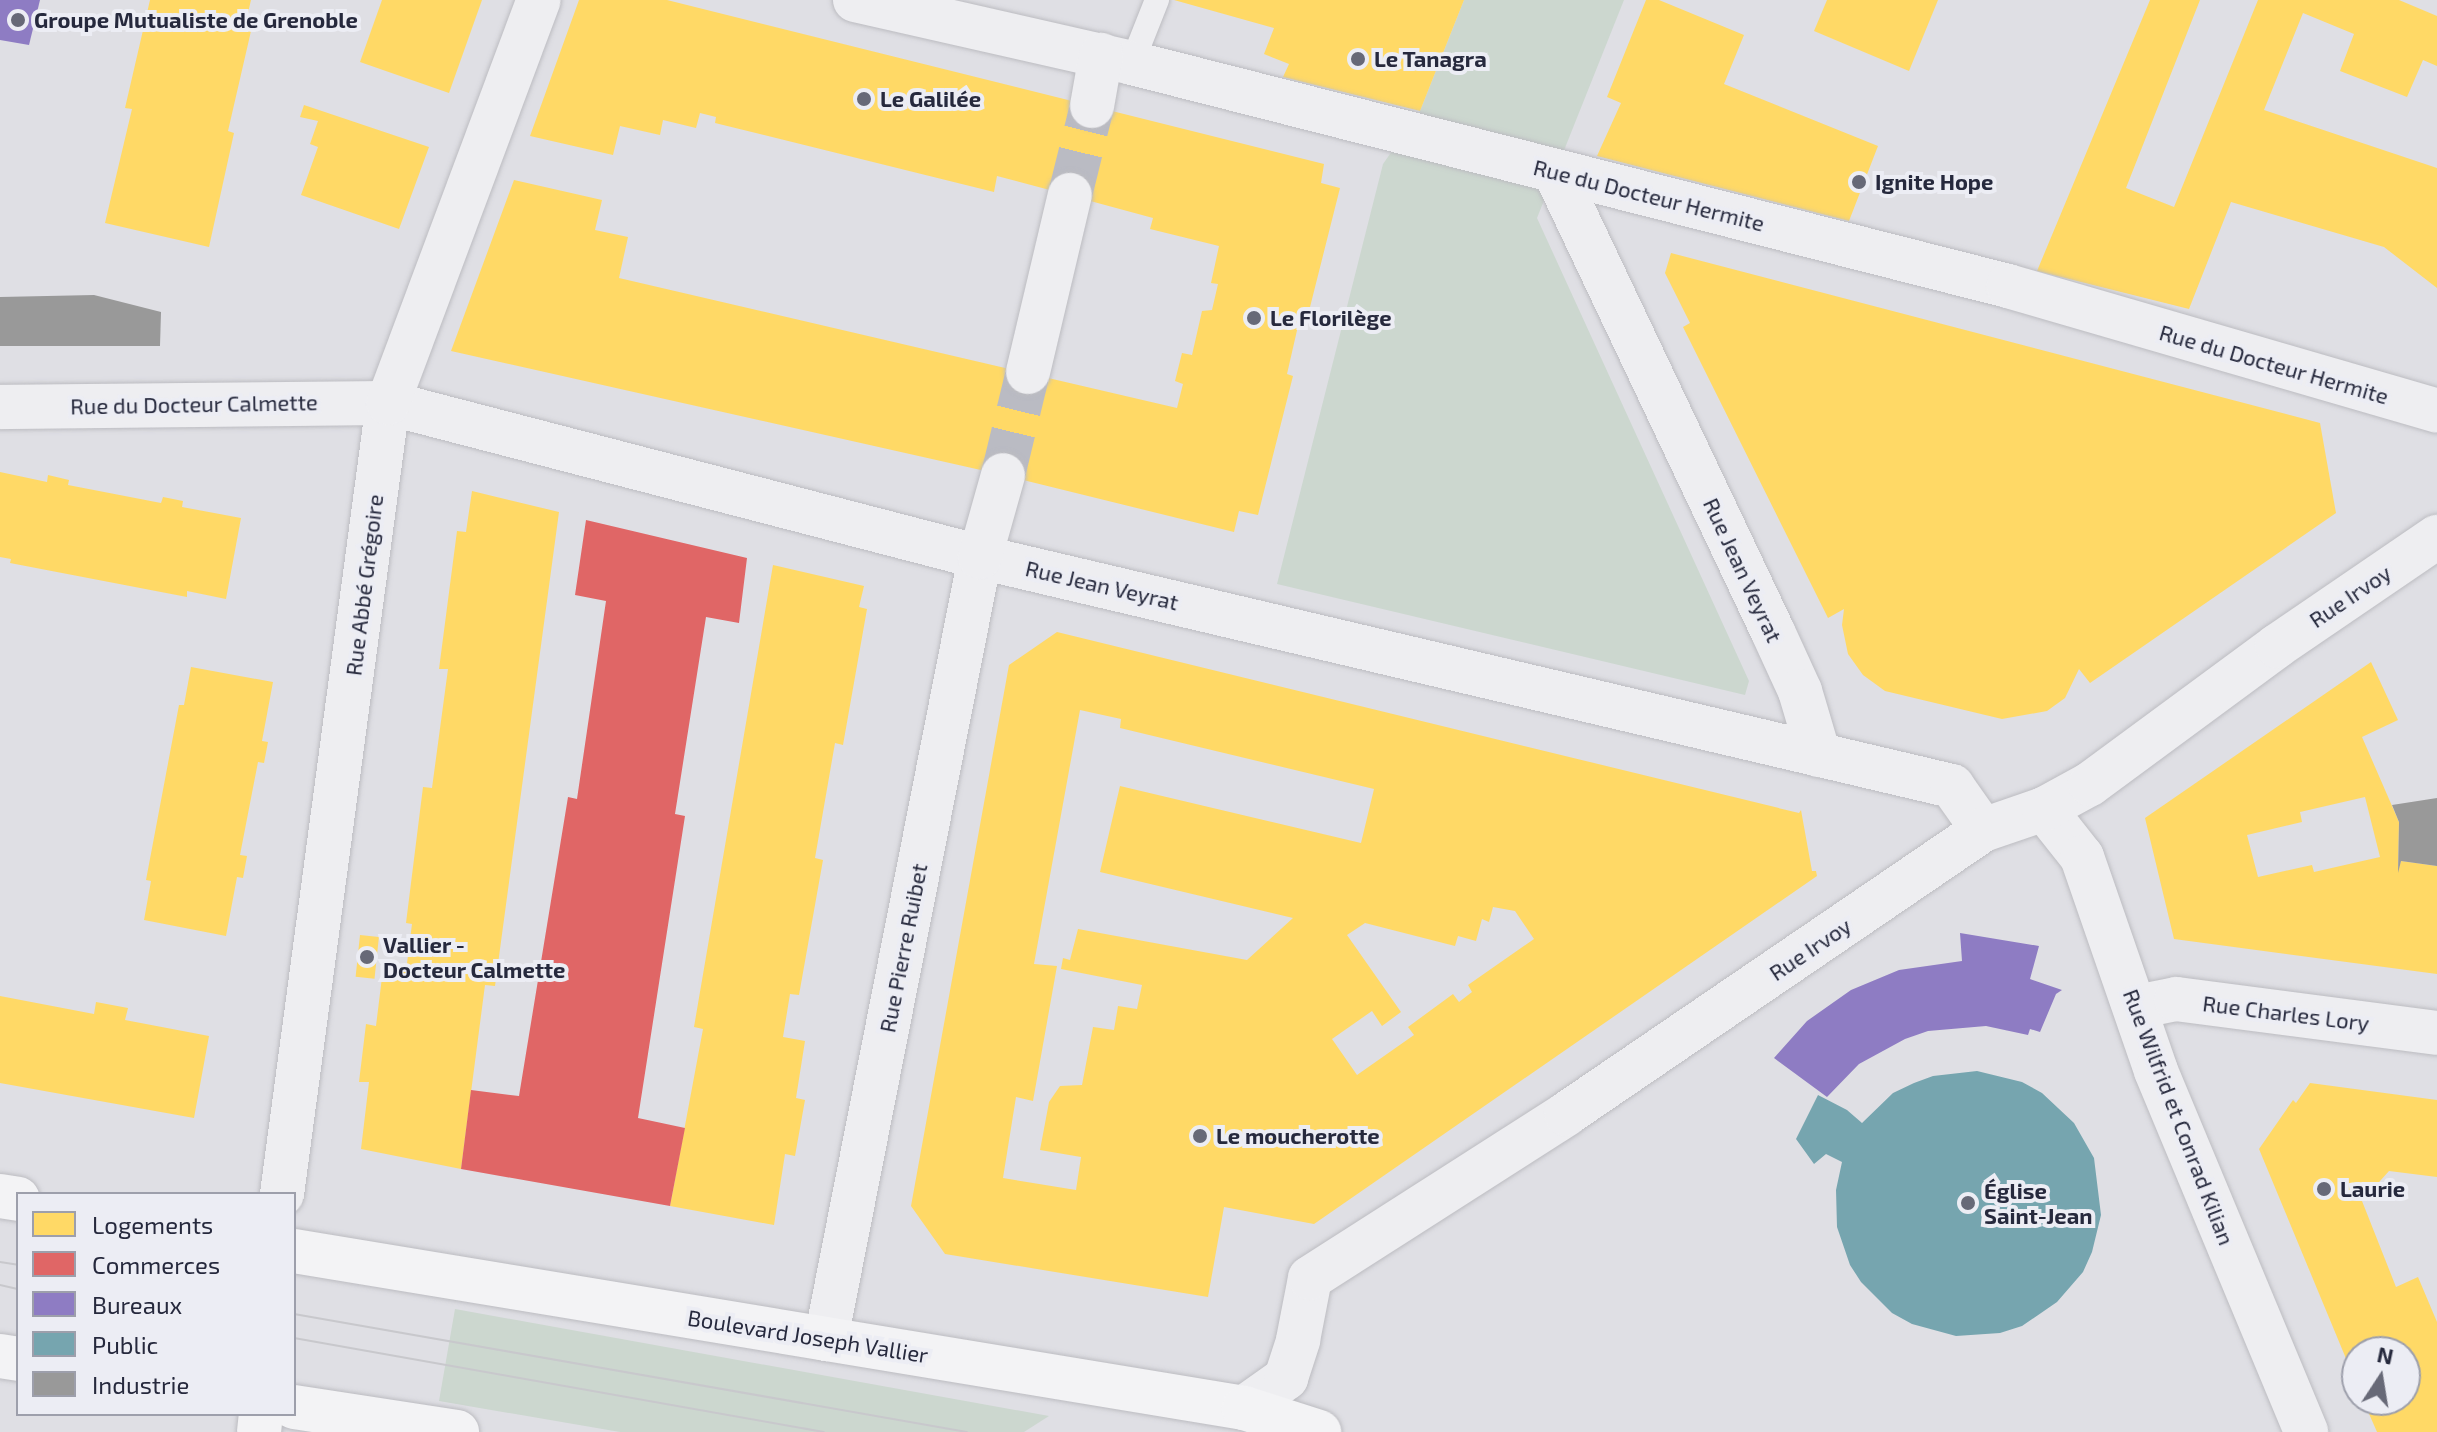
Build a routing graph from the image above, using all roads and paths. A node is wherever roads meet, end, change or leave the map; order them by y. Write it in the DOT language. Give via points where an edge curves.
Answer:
graph roads {
  1 [pos="539,0"];
  2 [pos="855,0"];
  3 [pos="1157,0"];
  4 [pos="1117,59"];
  5 [pos="1092,106"];
  6 [pos="1555,172"];
  7 [pos="1070,195"];
  8 [pos="1028,372"];
  9 [pos="388,403"];
  10 [pos="0,407"];
  11 [pos="2437,411"];
  12 [pos="1003,475"];
  13 [pos="2437,537"];
  14 [pos="980,557"];
  15 [pos="1819,755"];
  16 [pos="2044,809"];
  17 [pos="1983,830"];
  18 [pos="2136,1007"];
  19 [pos="2437,1033"];
  20 [pos="282,1192"];
  21 [pos="296,1251"];
  22 [pos="826,1339"];
  23 [pos="296,1407"];
  24 [pos="1244,1408"];
  25 [pos="457,1432"];
  26 [pos="1319,1432"];
  27 [pos="2306,1432"];
  1 -- 9 [label="street, Rue Abbé Grégoire"];
  2 -- 4 [label="street, Rue du Docteur Hermite"];
  3 -- 4 [label="lane"];
  4 -- 5 [label="street"];
  4 -- 6 [label="street, Rue du Docteur Hermite"];
  6 -- 11 [label="street, Rue du Docteur Hermite" via="2008,286"];
  6 -- 15 [label="street, Rue Jean Veyrat" via="1800,691"];
  7 -- 8 [label="street"];
  9 -- 10 [label="street, Rue du Docteur Calmette"];
  9 -- 14 [label="street, Rue Jean Veyrat"];
  9 -- 20 [label="street, Rue Abbé Grégoire"];
  12 -- 14 [label="street, Rue Pierre Ruibet"];
  13 -- 16 [label="street, Rue Irvoy" via="2090,784"];
  14 -- 15 [label="street, Rue Jean Veyrat"];
  14 -- 22 [label="street, Rue Pierre Ruibet"];
  15 -- 17 [label="street, Rue Jean Veyrat" via="1952,786"];
  16 -- 17 [label="street, Rue Irvoy"];
  16 -- 18 [label="street, Rue Wilfrid et Conrad Kilian" via="2082,857"];
  17 -- 24 [label="street, Rue Irvoy" via="1579,1105 1310,1278 1286,1378"];
  18 -- 19 [label="street, Rue Charles Lory" via="2176,999"];
  18 -- 27 [label="street, Rue Wilfrid et Conrad Kilian" via="2156,1071"];
  21 -- 22 [label="main road, Boulevard Joseph Vallier"];
  22 -- 24 [label="main road, Boulevard Joseph Vallier"];
  23 -- 25 [label="main road"];
  24 -- 26 [label="main road, Boulevard Joseph Vallier"];
}
